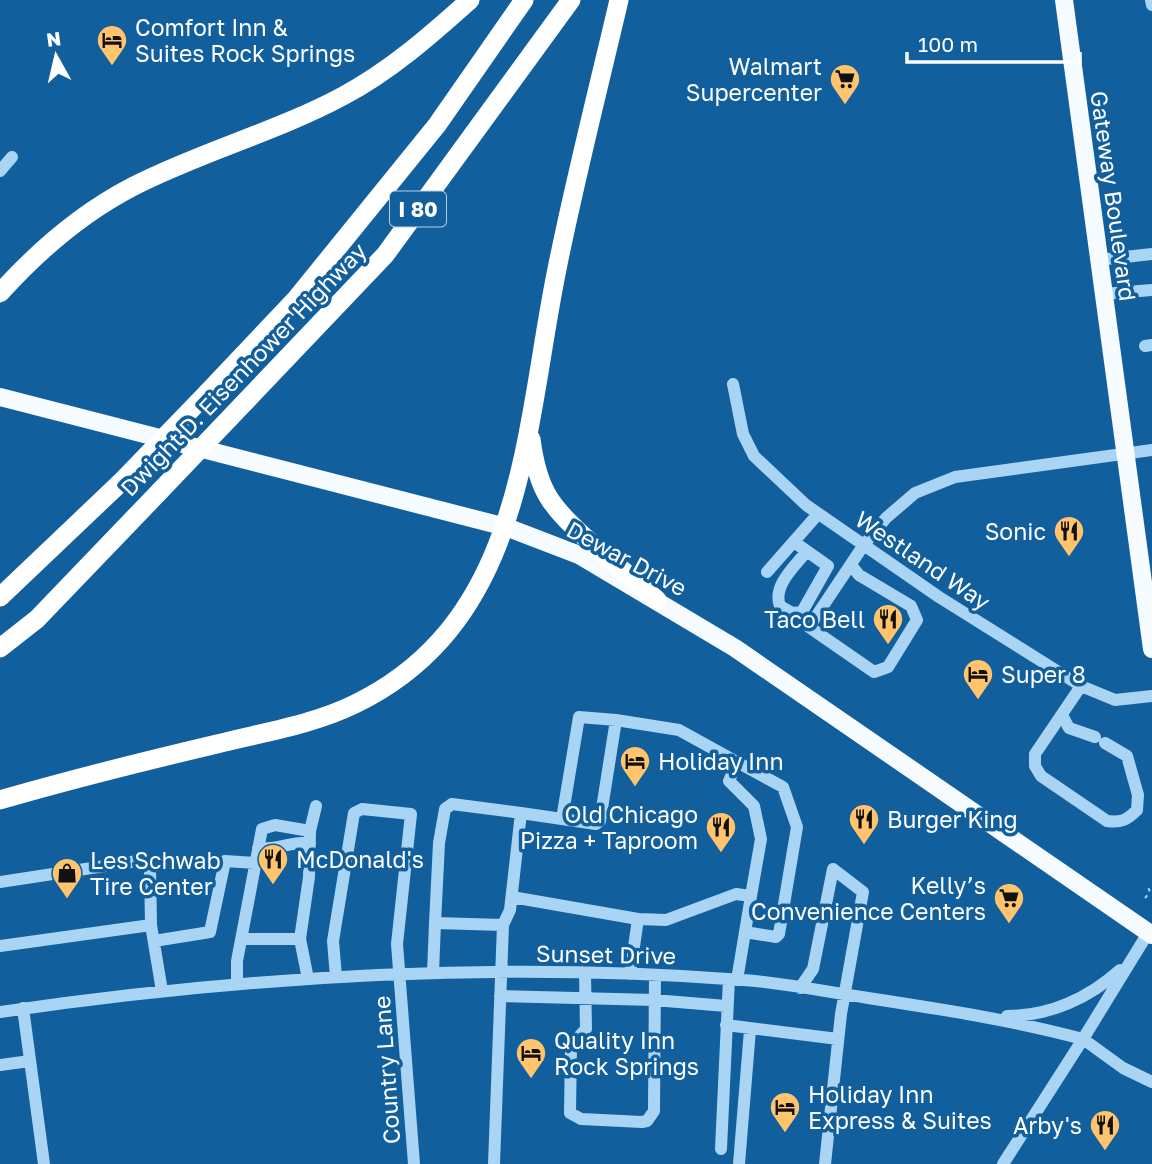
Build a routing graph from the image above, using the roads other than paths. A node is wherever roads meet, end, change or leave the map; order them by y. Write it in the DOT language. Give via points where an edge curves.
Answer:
graph roads {
  1 [pos="470,0"];
  2 [pos="524,0"];
  3 [pos="571,0"];
  4 [pos="619,0"];
  5 [pos="1063,0"];
  6 [pos="7,157"];
  7 [pos="0,171"];
  8 [pos="1152,254"];
  9 [pos="1098,260"];
  10 [pos="1152,290"];
  11 [pos="0,293"];
  12 [pos="1103,294"];
  13 [pos="733,384"];
  14 [pos="0,397"];
  15 [pos="529,423"];
  16 [pos="1152,450"];
  17 [pos="1125,453"];
  18 [pos="818,514"];
  19 [pos="506,527"];
  20 [pos="794,542"];
  21 [pos="863,546"];
  22 [pos="807,551"];
  23 [pos="851,565"];
  24 [pos="767,572"];
  25 [pos="0,597"];
  26 [pos="657,600"];
  27 [pos="0,648"];
  28 [pos="1152,649"];
  29 [pos="1081,686"];
  30 [pos="1152,696"];
  31 [pos="1062,715"];
  32 [pos="616,720"];
  33 [pos="737,762"];
  34 [pos="0,800"];
  35 [pos="316,806"];
  36 [pos="521,813"];
  37 [pos="562,819"];
  38 [pos="310,837"];
  39 [pos="258,848"];
  40 [pos="255,863"];
  41 [pos="0,882"];
  42 [pos="751,895"];
  43 [pos="512,897"];
  44 [pos="638,919"];
  45 [pos="435,923"];
  46 [pos="151,925"];
  47 [pos="503,925"];
  48 [pos="1151,931"];
  49 [pos="745,932"];
  50 [pos="241,939"];
  51 [pos="300,939"];
  52 [pos="154,941"];
  53 [pos="0,946"];
  54 [pos="1131,960"];
  55 [pos="399,973"];
  56 [pos="433,973"];
  57 [pos="501,973"];
  58 [pos="585,973"];
  59 [pos="630,974"];
  60 [pos="655,975"];
  61 [pos="336,977"];
  62 [pos="308,979"];
  63 [pos="733,979"];
  64 [pos="237,984"];
  65 [pos="800,988"];
  66 [pos="162,991"];
  67 [pos="845,995"];
  68 [pos="500,996"];
  69 [pos="587,998"];
  70 [pos="654,1000"];
  71 [pos="726,1006"];
  72 [pos="23,1008"];
  73 [pos="0,1012"];
  74 [pos="987,1016"];
  75 [pos="726,1026"];
  76 [pos="750,1030"];
  77 [pos="838,1039"];
  78 [pos="1083,1039"];
  79 [pos="30,1061"];
  80 [pos="0,1065"];
  81 [pos="1152,1082"];
  82 [pos="721,1149"];
  83 [pos="44,1164"];
  84 [pos="414,1164"];
  85 [pos="494,1164"];
  86 [pos="739,1164"];
  87 [pos="825,1164"];
  88 [pos="1003,1164"];
  1 -- 11 [label="highway" via="419,46 343,96 131,187 31,259"];
  2 -- 25 [label="highway, Dwight D. Eisenhower Highway / I 80, bridge" via="437,125 296,299 120,482"];
  3 -- 27 [label="highway, Dwight D. Eisenhower Highway / I 80, bridge" via="385,255 37,620"];
  4 -- 15 [label="highway" via="557,269"];
  5 -- 9 [label="main road, Gateway Boulevard"];
  6 -- 7 [label="street"];
  8 -- 9 [label="street"];
  9 -- 12 [label="main road, Gateway Boulevard"];
  10 -- 12 [label="street"];
  12 -- 17 [label="main road, Gateway Boulevard"];
  13 -- 18 [label="street, Westland Way" via="743,433 754,456"];
  14 -- 19 [label="main road, Dewar Drive"];
  15 -- 19 [label="highway"];
  15 -- 26 [label="highway" via="534,464 553,507"];
  16 -- 17 [label="street"];
  17 -- 21 [label="street" via="955,477 900,505"];
  17 -- 28 [label="main road, Gateway Boulevard"];
  18 -- 20 [label="street"];
  18 -- 21 [label="street, Westland Way"];
  19 -- 26 [label="main road, Dewar Drive" via="579,555"];
  19 -- 34 [label="highway" via="480,588 464,611 407,670 356,703 306,722"];
  20 -- 22 [label="street"];
  20 -- 24 [label="street"];
  21 -- 23 [label="street"];
  21 -- 29 [label="street, Westland Way"];
  22 -- 22 [label="street" via="777,596 785,610 802,612 828,566"];
  23 -- 23 [label="street" via="809,627 874,671 881,671 917,620 916,612"];
  26 -- 48 [label="main road, Dewar Drive" via="735,648"];
  29 -- 30 [label="street, Westland Way" via="1115,699"];
  29 -- 31 [label="street"];
  31 -- 31 [label="street" via="1035,754 1041,776 1107,821 1128,819 1138,810 1138,795 1127,755 1069,728"];
  32 -- 33 [label="street" via="679,730"];
  32 -- 37 [label="street" via="579,717"];
  32 -- 37 [label="street" via="600,821"];
  33 -- 42 [label="street" via="729,781 754,806 761,839"];
  33 -- 49 [label="street" via="783,787 797,827 779,934"];
  35 -- 38 [label="street"];
  36 -- 37 [label="street"];
  36 -- 43 [label="street"];
  36 -- 45 [label="street" via="452,804 445,809"];
  38 -- 39 [label="street"];
  38 -- 39 [label="street" via="275,825 262,830"];
  38 -- 51 [label="street"];
  39 -- 40 [label="street"];
  40 -- 50 [label="street"];
  40 -- 52 [label="street" via="225,860 210,932"];
  41 -- 46 [label="street" via="144,860 150,865"];
  42 -- 44 [label="street" via="736,894 666,920"];
  42 -- 49 [label="street"];
  43 -- 44 [label="street"];
  43 -- 47 [label="street"];
  44 -- 59 [label="street"];
  45 -- 47 [label="street"];
  45 -- 56 [label="street"];
  46 -- 52 [label="street"];
  46 -- 53 [label="street"];
  47 -- 57 [label="street"];
  48 -- 54 [label="street"];
  49 -- 63 [label="street"];
  50 -- 51 [label="street"];
  50 -- 64 [label="street"];
  51 -- 62 [label="street"];
  52 -- 66 [label="street"];
  54 -- 74 [label="street" via="1101,988 1061,1006 1016,1016"];
  54 -- 78 [label="street"];
  55 -- 56 [label="street, Sunset Drive"];
  55 -- 61 [label="street, Sunset Drive"];
  55 -- 61 [label="street, Country Lane" via="397,944 414,818 362,809 354,813 333,941"];
  55 -- 84 [label="street, Country Lane"];
  56 -- 57 [label="street, Sunset Drive"];
  57 -- 58 [label="street, Sunset Drive"];
  57 -- 68 [label="street"];
  58 -- 59 [label="street, Sunset Drive"];
  58 -- 69 [label="street"];
  59 -- 60 [label="street, Sunset Drive"];
  60 -- 63 [label="street, Sunset Drive"];
  60 -- 70 [label="street"];
  61 -- 62 [label="street, Sunset Drive"];
  62 -- 64 [label="street, Sunset Drive"];
  63 -- 65 [label="street, Sunset Drive"];
  63 -- 71 [label="street"];
  64 -- 66 [label="street, Sunset Drive"];
  65 -- 67 [label="street, Sunset Drive"];
  65 -- 67 [label="street" via="813,970 833,869 863,892"];
  66 -- 72 [label="street, Sunset Drive"];
  67 -- 74 [label="street, Sunset Drive"];
  67 -- 77 [label="street"];
  68 -- 69 [label="street"];
  68 -- 85 [label="street"];
  69 -- 70 [label="street"];
  69 -- 70 [label="street" via="586,1029 571,1045 570,1113 580,1119 642,1122 654,1111"];
  70 -- 71 [label="street"];
  71 -- 75 [label="street"];
  72 -- 73 [label="street, Sunset Drive"];
  72 -- 79 [label="street"];
  74 -- 78 [label="street, Sunset Drive"];
  75 -- 76 [label="street"];
  75 -- 82 [label="street"];
  76 -- 77 [label="street"];
  76 -- 86 [label="street"];
  77 -- 87 [label="street"];
  78 -- 81 [label="street"];
  78 -- 88 [label="street"];
  79 -- 80 [label="street"];
  79 -- 83 [label="street"];
}
